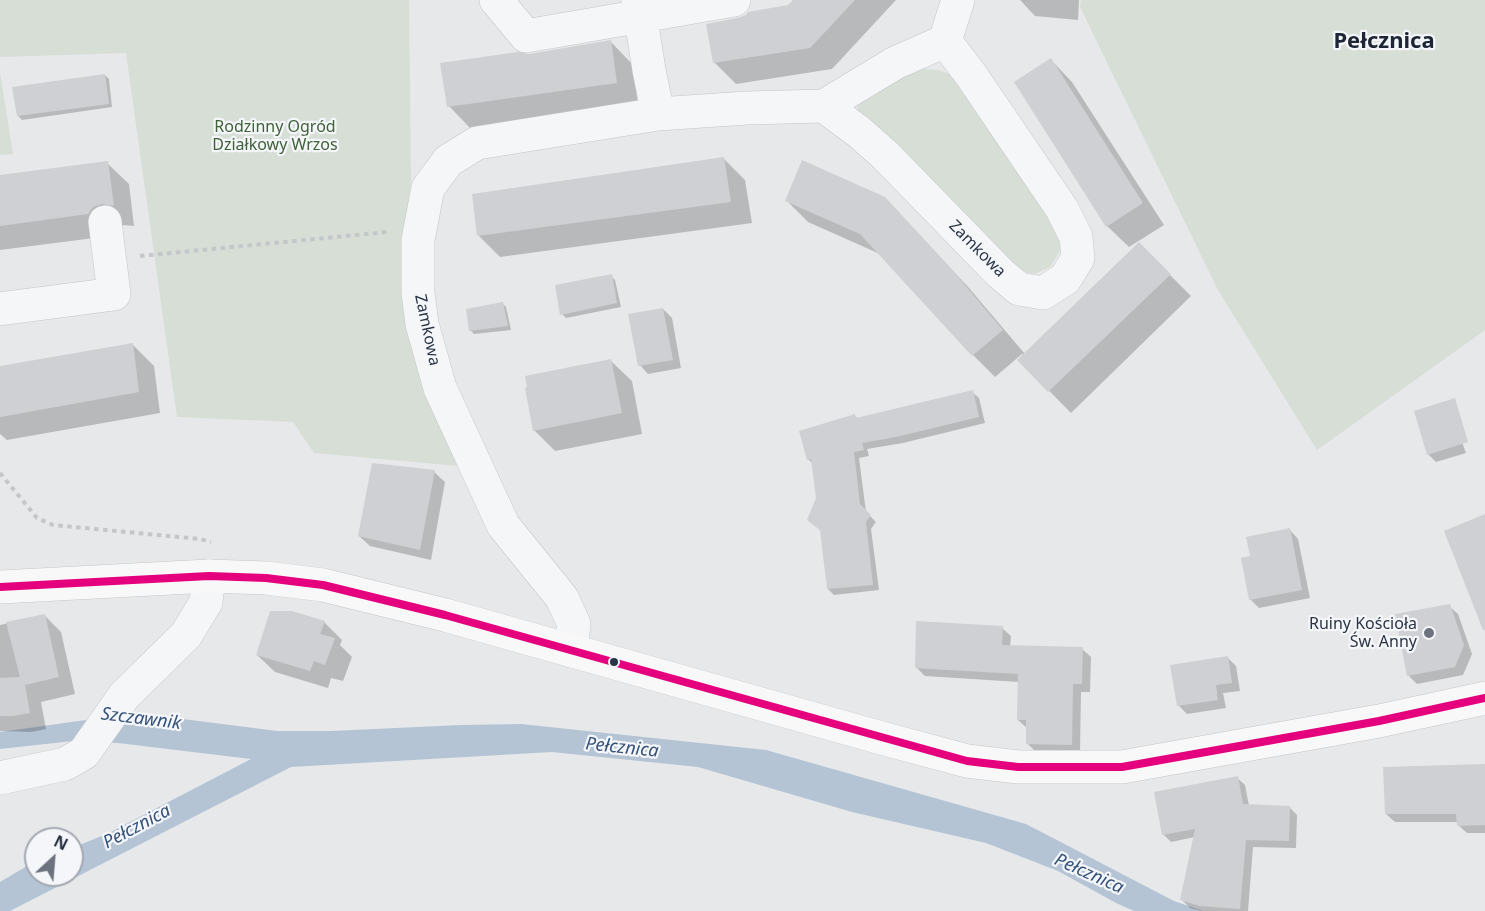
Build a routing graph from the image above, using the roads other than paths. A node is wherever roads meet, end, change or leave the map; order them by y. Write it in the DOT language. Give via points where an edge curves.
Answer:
graph roads {
  1 [pos="496,0"];
  2 [pos="734,0"];
  3 [pos="958,0"];
  4 [pos="639,8"];
  5 [pos="945,41"];
  6 [pos="824,106"];
  7 [pos="658,114"];
  8 [pos="105,222"];
  9 [pos="0,309"];
  10 [pos="209,576"];
  11 [pos="0,587"];
  12 [pos="571,651"];
  13 [pos="1485,698"];
  14 [pos="0,778"];
  1 -- 4 [label="street" via="526,36"];
  2 -- 4 [label="street"];
  3 -- 5 [label="street"];
  4 -- 7 [label="street"];
  5 -- 6 [label="street, Zamkowa" via="895,63"];
  5 -- 6 [label="street, Zamkowa" via="1062,208 1076,237 1077,258 1065,279 1043,293 1019,289 1000,273 885,155"];
  6 -- 7 [label="street, Zamkowa"];
  7 -- 12 [label="street, Zamkowa" via="477,142 448,161 428,188 418,240 418,293 440,388 503,525 562,598 574,624"];
  8 -- 9 [label="street" via="114,294"];
  10 -- 11 [label="street"];
  10 -- 12 [label="street" via="323,585"];
  10 -- 14 [label="street" via="206,602 186,635 124,696 84,753 65,764"];
  12 -- 13 [label="street" via="885,740 967,761 1018,767 1122,767"];
}
